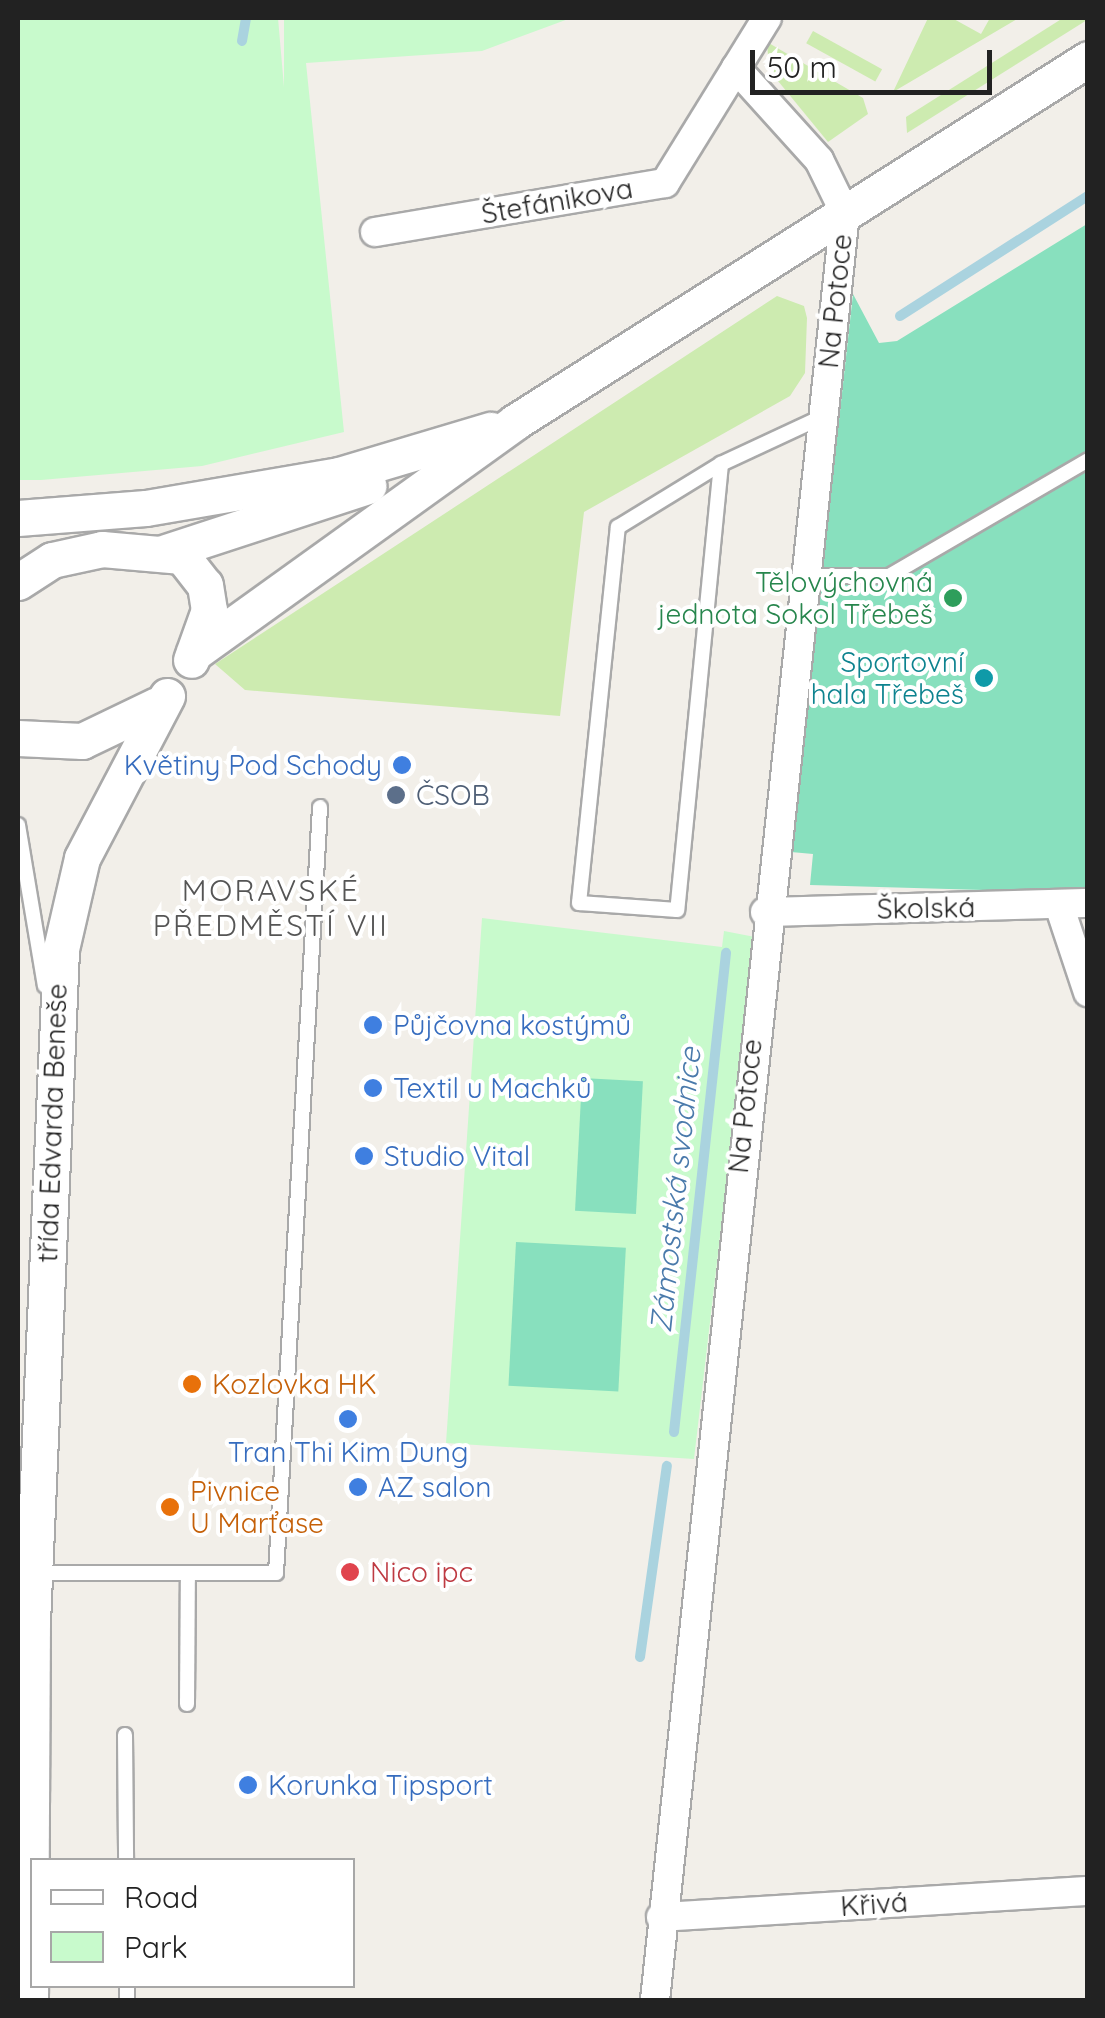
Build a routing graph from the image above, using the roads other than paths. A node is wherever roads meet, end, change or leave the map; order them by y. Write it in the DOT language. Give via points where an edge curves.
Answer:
graph roads {
  1 [pos="767,18"];
  2 [pos="1088,59"];
  3 [pos="736,68"];
  4 [pos="845,213"];
  5 [pos="375,232"];
  6 [pos="823,416"];
  7 [pos="515,422"];
  8 [pos="1088,460"];
  9 [pos="721,464"];
  10 [pos="18,518"];
  11 [pos="18,529"];
  12 [pos="102,549"];
  13 [pos="166,552"];
  14 [pos="803,576"];
  15 [pos="18,582"];
  16 [pos="194,653"];
  17 [pos="168,696"];
  18 [pos="18,738"];
  19 [pos="320,807"];
  20 [pos="18,826"];
  21 [pos="1088,904"];
  22 [pos="1059,905"];
  23 [pos="765,912"];
  24 [pos="1088,992"];
  25 [pos="51,1041"];
  26 [pos="188,1573"];
  27 [pos="40,1574"];
  28 [pos="187,1704"];
  29 [pos="126,1735"];
  30 [pos="33,1858"];
  31 [pos="126,1858"];
  32 [pos="1088,1890"];
  33 [pos="662,1918"];
  34 [pos="656,2000"];
  1 -- 3 [label="street, Štefánikova"];
  2 -- 4 [label="street"];
  3 -- 4 [label="street" via="819,160"];
  3 -- 5 [label="street, Štefánikova" via="665,182"];
  4 -- 6 [label="street, Na Potoce"];
  4 -- 7 [label="street"];
  6 -- 9 [label="lane"];
  6 -- 14 [label="street, Na Potoce"];
  7 -- 10 [label="street" via="340,476 146,508"];
  7 -- 13 [label="street" via="344,496"];
  7 -- 16 [label="street"];
  8 -- 14 [label="lane" via="889,576"];
  9 -- 9 [label="lane" via="618,526 579,903 677,910"];
  11 -- 12 [label="street"];
  12 -- 13 [label="street"];
  12 -- 15 [label="street" via="52,560"];
  13 -- 16 [label="street" via="205,585 209,610"];
  14 -- 23 [label="street, Na Potoce"];
  16 -- 17 [label="street, třída Edvarda Beneše"];
  17 -- 18 [label="street" via="82,741"];
  17 -- 25 [label="street, třída Edvarda Beneše" via="73,886"];
  19 -- 26 [label="lane" via="276,1574"];
  20 -- 25 [label="lane"];
  21 -- 22 [label="street, Školská"];
  22 -- 23 [label="street, Školská"];
  22 -- 24 [label="street"];
  23 -- 33 [label="street, Na Potoce"];
  25 -- 27 [label="street, třída Edvarda Beneše"];
  26 -- 27 [label="lane"];
  26 -- 28 [label="lane"];
  27 -- 30 [label="street, třída Edvarda Beneše"];
  29 -- 31 [label="lane"];
  32 -- 33 [label="street, Křivá"];
  33 -- 34 [label="street, Na Potoce"];
}
